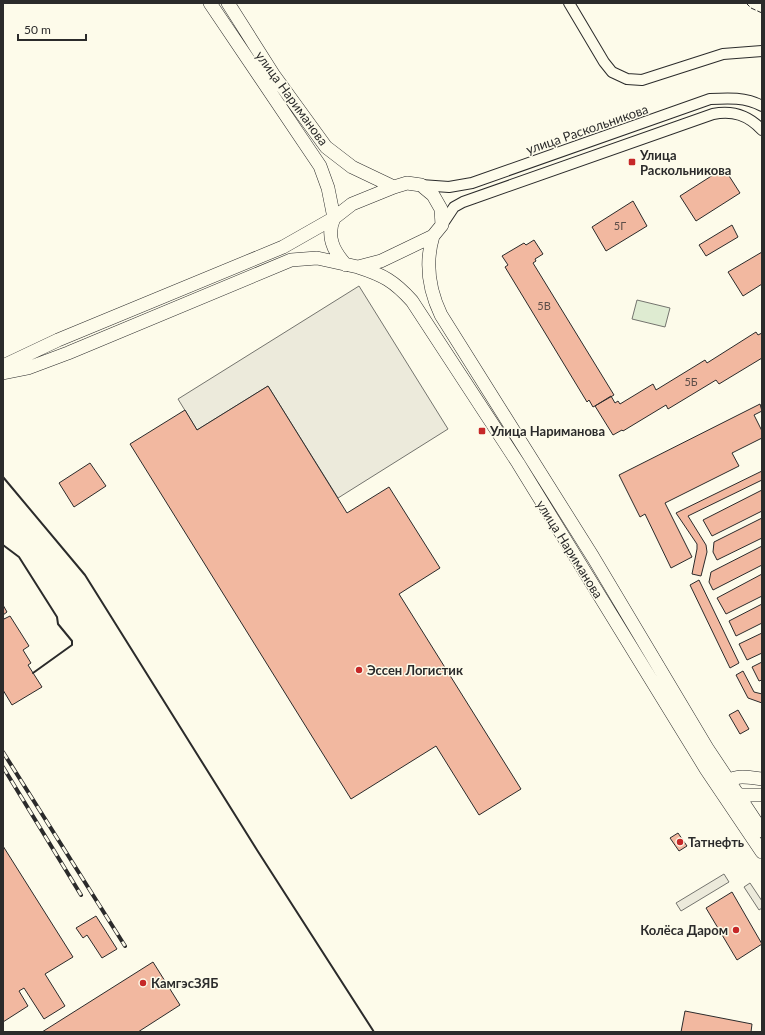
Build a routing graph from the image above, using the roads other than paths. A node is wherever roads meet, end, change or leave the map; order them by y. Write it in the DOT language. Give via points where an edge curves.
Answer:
graph roads {
  1 [pos="210,3"];
  2 [pos="228,3"];
  3 [pos="569,3"];
  4 [pos="762,51"];
  5 [pos="762,106"];
  6 [pos="762,130"];
  7 [pos="421,185"];
  8 [pos="394,187"];
  9 [pos="334,218"];
  10 [pos="442,225"];
  11 [pos="433,236"];
  12 [pos="352,266"];
  13 [pos="3,366"];
  14 [pos="3,373"];
  15 [pos="762,779"];
  16 [pos="723,784"];
  17 [pos="762,795"];
  18 [pos="734,800"];
  19 [pos="762,832"];
  20 [pos="762,852"];
  1 -- 9 [label="main road, улица Нариманова" via="320,166 328,188"];
  2 -- 8 [label="main road, улица Нариманова" via="272,74 326,147 352,167"];
  3 -- 4 [label="street" via="604,62 612,72 626,79 642,80 723,54"];
  5 -- 7 [label="street, улица Раскольникова" via="756,102 733,98 710,99 472,183 449,187"];
  6 -- 10 [label="street" via="744,115 725,112 713,114 463,202 454,208"];
  7 -- 8 [label="main road" via="407,184"];
  7 -- 10 [label="main road" via="438,202"];
  8 -- 9 [label="main road" via="352,204"];
  9 -- 12 [label="main road" via="330,230 332,244 335,252"];
  9 -- 13 [label="main road" via="283,247 58,340"];
  10 -- 11 [label="main road"];
  11 -- 12 [label="main road" via="400,253"];
  11 -- 16 [label="main road, улица Нариманова" via="429,273 435,303 441,315 593,557"];
  12 -- 14 [label="main road, улица Нариманова" via="318,258 291,260 68,354 28,368"];
  12 -- 16 [label="main road, улица Нариманова" via="388,278 412,301"];
  15 -- 16 [label="main road" via="740,776"];
  16 -- 18 [label="main road, улица Нариманова"];
  17 -- 18 [label="main road" via="751,794"];
  18 -- 19 [label="main road, улица Нариманова"];
  18 -- 20 [label="main road, улица Нариманова"];
}
